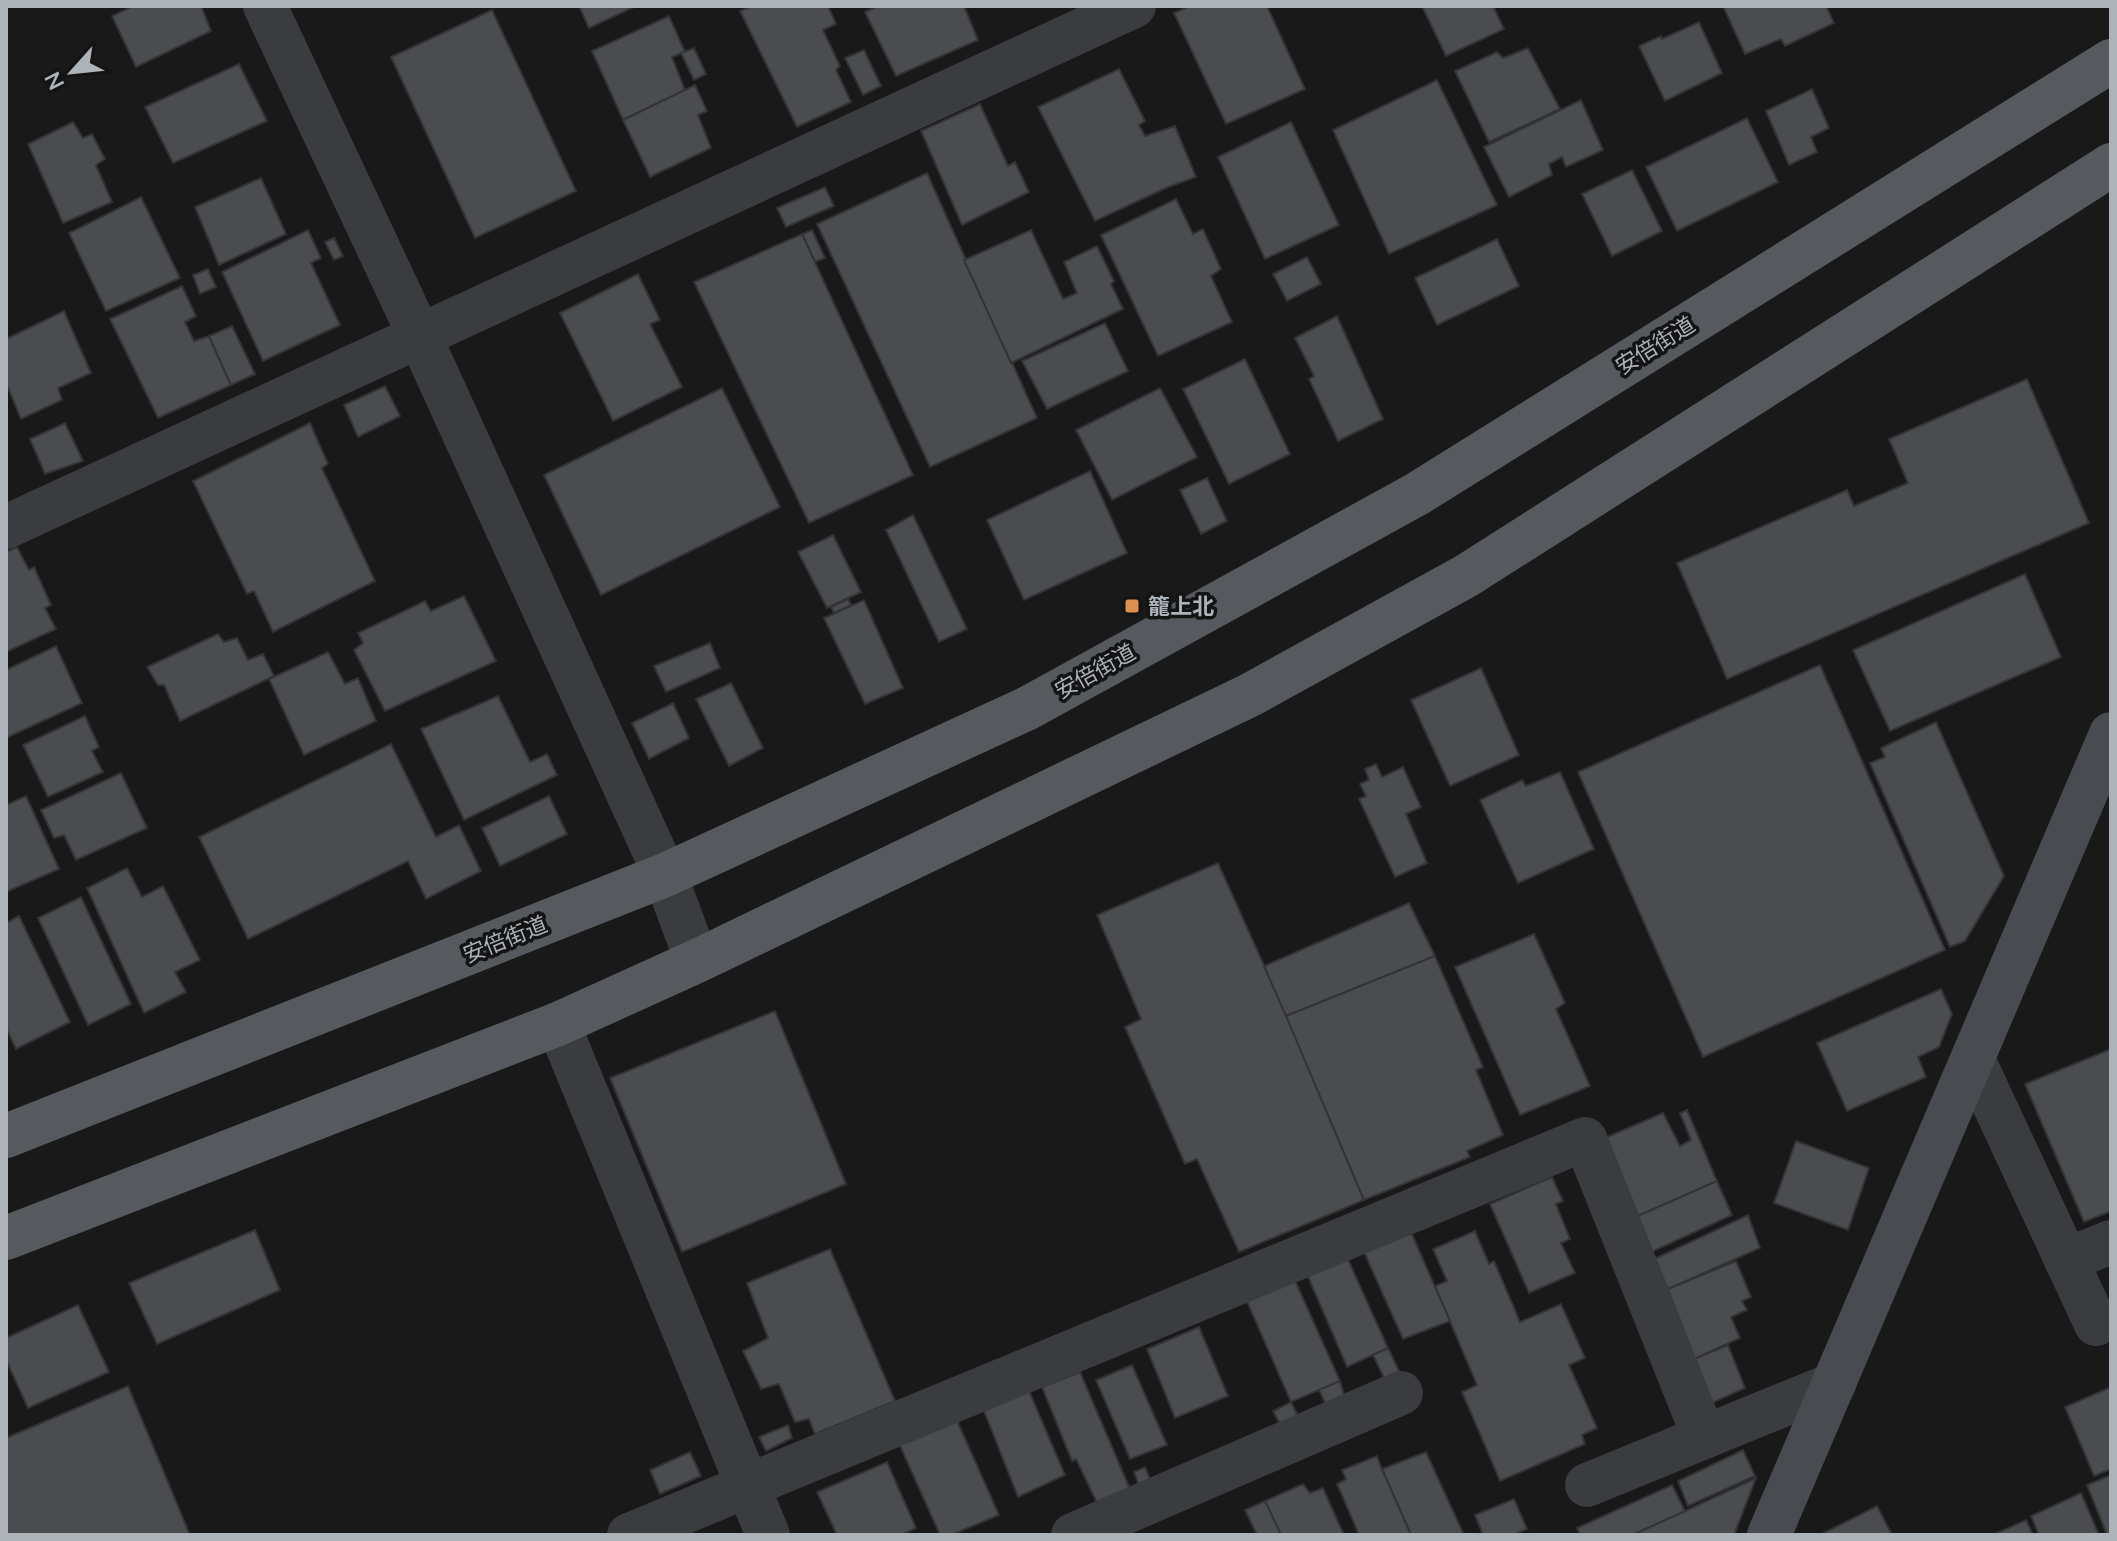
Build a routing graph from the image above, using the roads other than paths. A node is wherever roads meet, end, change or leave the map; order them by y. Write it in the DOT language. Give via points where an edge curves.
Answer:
graph roads {
  1 [pos="265,6"];
  2 [pos="1134,6"];
  3 [pos="2111,61"];
  4 [pos="2111,165"];
  5 [pos="420,337"];
  6 [pos="6,527"];
  7 [pos="2111,734"];
  8 [pos="665,875"];
  9 [pos="697,961"];
  10 [pos="558,1024"];
  11 [pos="1973,1059"];
  12 [pos="6,1136"];
  13 [pos="6,1238"];
  14 [pos="2111,1242"];
  15 [pos="2066,1260"];
  16 [pos="2096,1324"];
  17 [pos="1834,1384"];
  18 [pos="1401,1393"];
  19 [pos="1704,1437"];
  20 [pos="747,1485"];
  21 [pos="1587,1485"];
  22 [pos="629,1535"];
  23 [pos="768,1535"];
  24 [pos="1073,1535"];
  25 [pos="1769,1535"];
  1 -- 5 [label="street"];
  2 -- 5 [label="street"];
  3 -- 8 [label="main road, 安倍街道" via="1417,494 1028,708"];
  4 -- 9 [label="main road" via="1466,576 1250,695"];
  5 -- 6 [label="street"];
  5 -- 8 [label="street"];
  7 -- 11 [label="street"];
  8 -- 9 [label="street"];
  8 -- 12 [label="main road, 安倍街道"];
  9 -- 10 [label="main road"];
  10 -- 13 [label="main road"];
  10 -- 20 [label="street"];
  11 -- 15 [label="street"];
  11 -- 17 [label="street"];
  14 -- 15 [label="street"];
  15 -- 16 [label="street"];
  17 -- 19 [label="street"];
  17 -- 25 [label="street"];
  18 -- 24 [label="street"];
  19 -- 20 [label="street" via="1585,1139"];
  19 -- 21 [label="street"];
  20 -- 22 [label="street"];
  20 -- 23 [label="street"];
}
